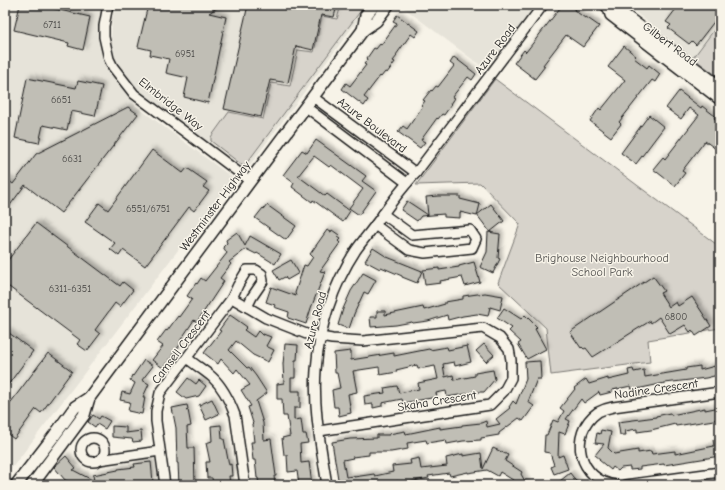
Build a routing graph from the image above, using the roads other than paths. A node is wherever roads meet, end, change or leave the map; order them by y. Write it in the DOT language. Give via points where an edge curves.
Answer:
graph roads {
  1 [pos="108,5"];
  2 [pos="374,5"];
  3 [pos="388,5"];
  4 [pos="542,5"];
  5 [pos="608,6"];
  6 [pos="363,30"];
  7 [pos="720,87"];
  8 [pos="313,97"];
  9 [pos="720,99"];
  10 [pos="306,107"];
  11 [pos="416,173"];
  12 [pos="250,181"];
  13 [pos="407,183"];
  14 [pos="383,214"];
  15 [pos="375,225"];
  16 [pos="232,298"];
  17 [pos="247,307"];
  18 [pos="321,338"];
  19 [pos="187,358"];
  20 [pos="720,392"];
  21 [pos="89,398"];
  22 [pos="319,431"];
  23 [pos="160,451"];
  24 [pos="99,460"];
  25 [pos="720,472"];
  26 [pos="16,485"];
  27 [pos="32,485"];
  28 [pos="165,485"];
  29 [pos="245,485"];
  30 [pos="327,485"];
  31 [pos="616,485"];
  32 [pos="625,485"];
  1 -- 12 [label="street, Elmbridge Way" via="104,37 109,59 134,94"];
  2 -- 6 [label="main road, Westminster Highway" via="366,15"];
  3 -- 6 [label="main road, Westminster Highway" via="376,21"];
  4 -- 11 [label="street, Azure Road"];
  5 -- 7 [label="main road, Gilbert Road" via="616,9"];
  5 -- 9 [label="main road, Gilbert Road" via="611,16"];
  6 -- 8 [label="main road, Westminster Highway"];
  8 -- 10 [label="main road, Westminster Highway"];
  8 -- 11 [label="street, Azure Boulevard"];
  10 -- 12 [label="main road, Westminster Highway"];
  10 -- 13 [label="street"];
  11 -- 13 [label="street, Azure Road"];
  12 -- 21 [label="main road, Westminster Highway"];
  13 -- 14 [label="street, Azure Road"];
  14 -- 15 [label="street, Azure Road"];
  14 -- 15 [label="street" via="412,235 470,230 476,239 472,248 425,253 408,250"];
  15 -- 18 [label="street, Azure Road" via="356,250 340,280 330,303"];
  16 -- 17 [label="street"];
  16 -- 17 [label="street, Camsell Crescent" via="247,270 256,270 262,274 263,281"];
  16 -- 19 [label="street, Camsell Crescent"];
  17 -- 18 [label="street" via="266,318"];
  18 -- 22 [label="street, Azure Road" via="316,371"];
  18 -- 22 [label="street, Skaha Crescent" via="363,341 483,328 500,338 509,349 511,378 504,391 490,405"];
  19 -- 23 [label="street, Camsell Crescent" via="160,393 156,411"];
  19 -- 29 [label="street" via="213,378 232,405"];
  20 -- 31 [label="street, Nadine Crescent" via="612,407 592,417 581,437 582,459 592,474 606,483"];
  21 -- 26 [label="main road, Westminster Highway" via="75,407"];
  21 -- 27 [label="main road, Westminster Highway" via="84,415"];
  22 -- 30 [label="street, Azure Road"];
  23 -- 24 [label="street"];
  23 -- 28 [label="street, Camsell Crescent"];
  25 -- 32 [label="street"];
}
